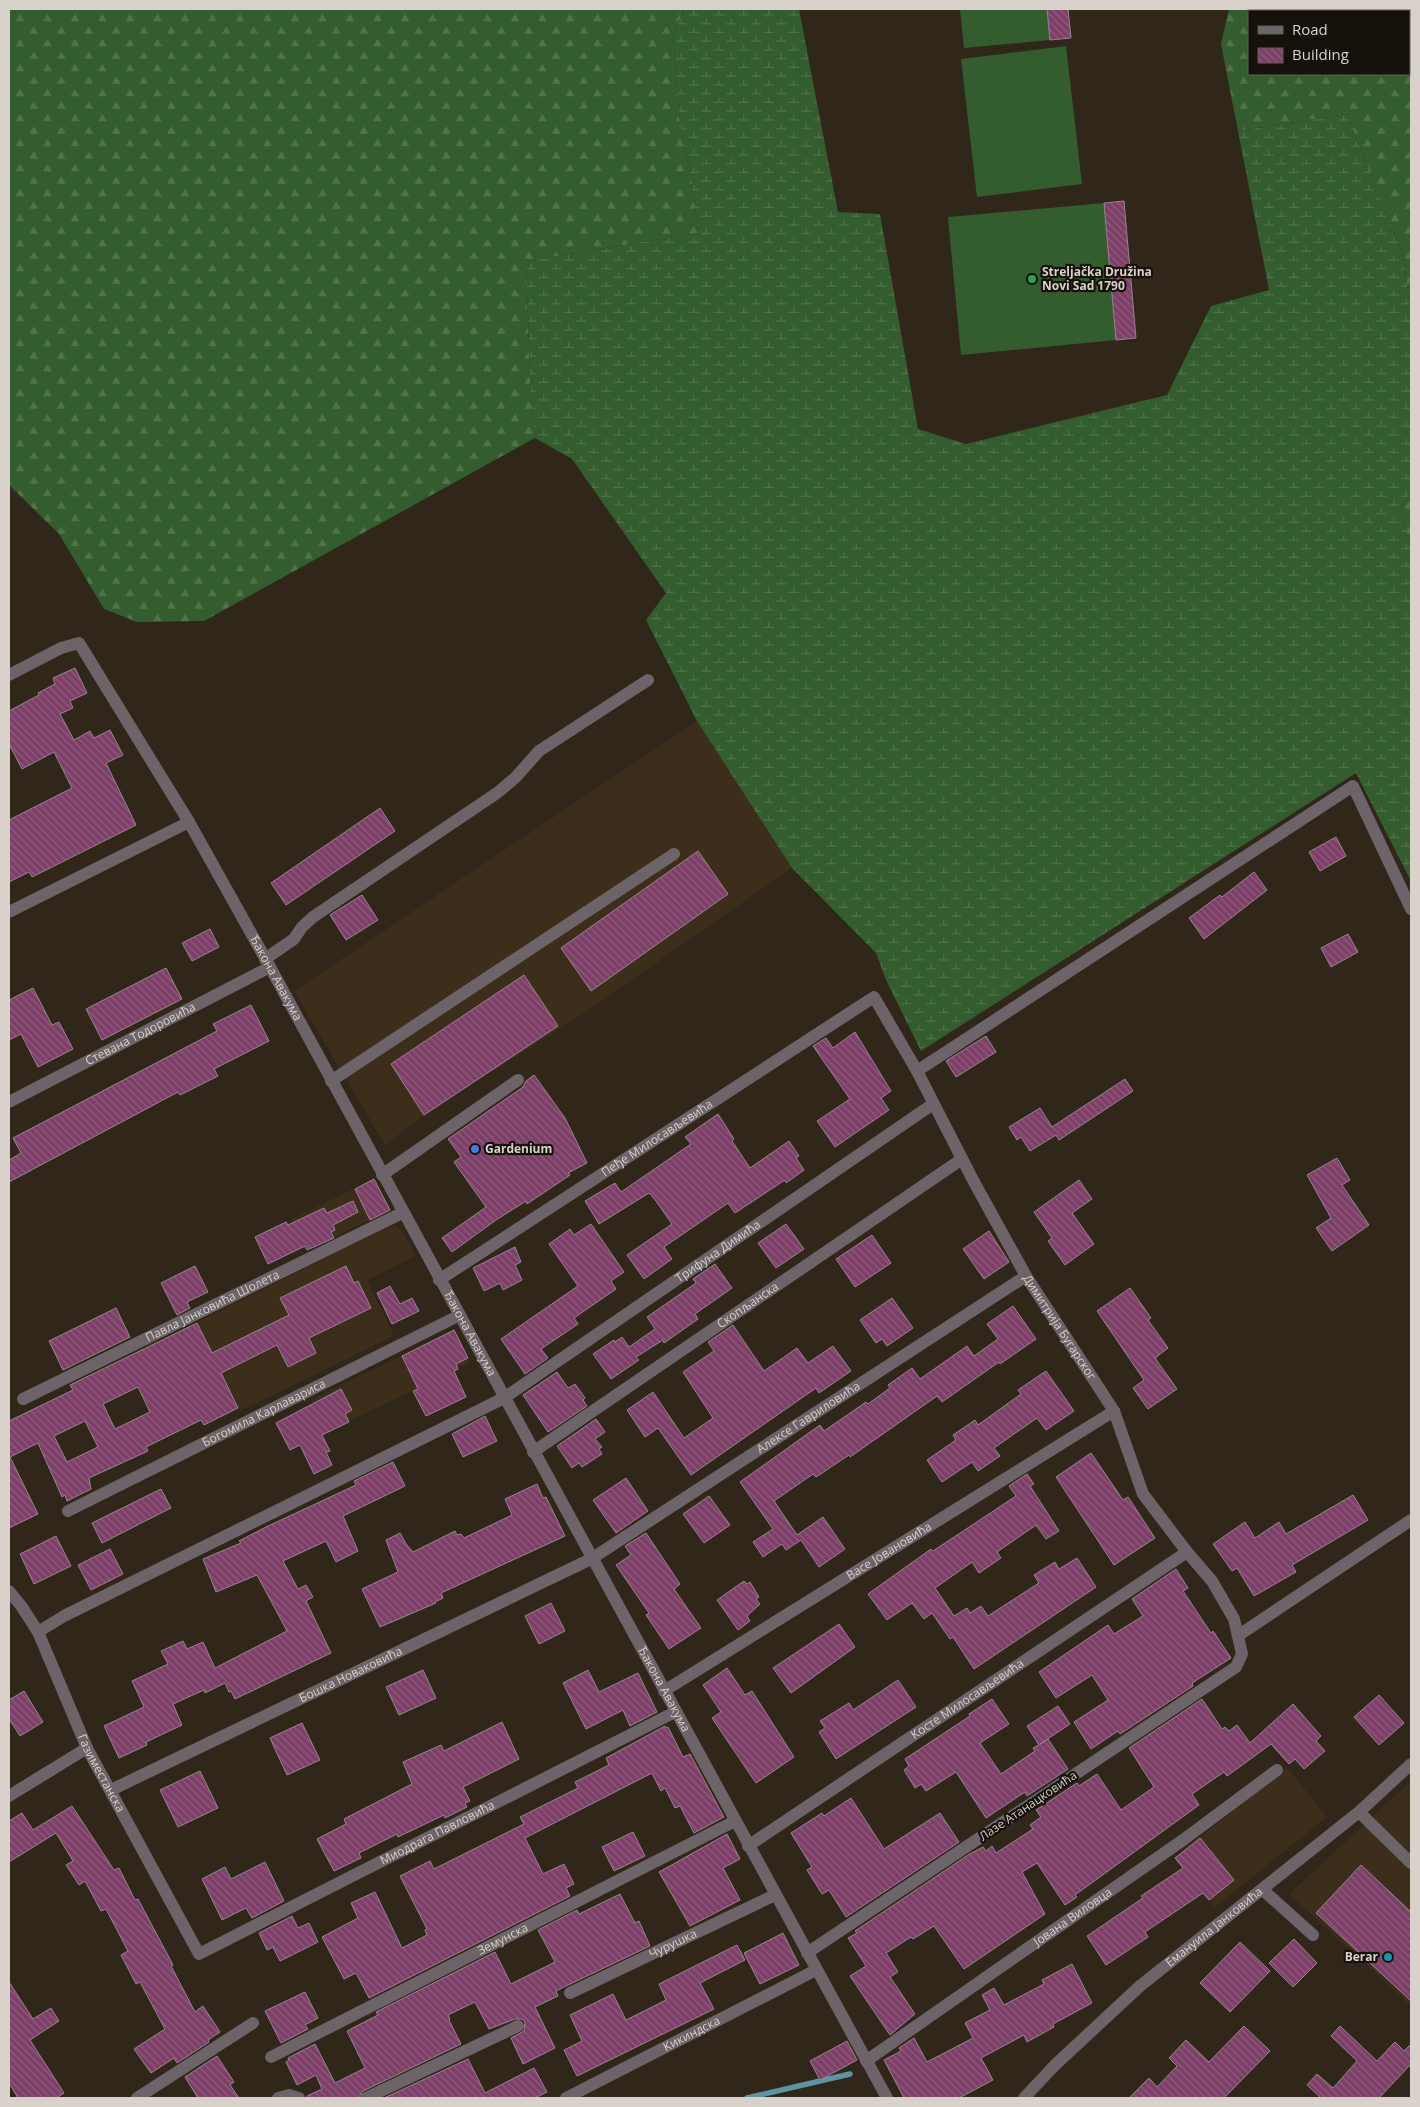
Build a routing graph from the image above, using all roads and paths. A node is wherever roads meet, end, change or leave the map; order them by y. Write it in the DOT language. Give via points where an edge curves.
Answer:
graph roads {
  1 [pos="9,675"];
  2 [pos="648,680"];
  3 [pos="189,822"];
  4 [pos="674,854"];
  5 [pos="1411,909"];
  6 [pos="9,912"];
  7 [pos="268,963"];
  8 [pos="874,997"];
  9 [pos="917,1071"];
  10 [pos="518,1080"];
  11 [pos="331,1081"];
  12 [pos="9,1102"];
  13 [pos="933,1104"];
  14 [pos="962,1159"];
  15 [pos="382,1176"];
  16 [pos="402,1212"];
  17 [pos="1026,1276"];
  18 [pos="439,1280"];
  19 [pos="458,1316"];
  20 [pos="504,1398"];
  21 [pos="23,1400"];
  22 [pos="1114,1411"];
  23 [pos="533,1452"];
  24 [pos="68,1511"];
  25 [pos="1411,1520"];
  26 [pos="1187,1552"];
  27 [pos="591,1559"];
  28 [pos="9,1591"];
  29 [pos="38,1632"];
  30 [pos="1239,1635"];
  31 [pos="1242,1654"];
  32 [pos="664,1691"];
  33 [pos="675,1712"];
  34 [pos="87,1748"];
  35 [pos="1411,1764"];
  36 [pos="1278,1770"];
  37 [pos="111,1790"];
  38 [pos="9,1796"];
  39 [pos="1359,1812"];
  40 [pos="735,1821"];
  41 [pos="748,1846"];
  42 [pos="1411,1863"];
  43 [pos="1263,1890"];
  44 [pos="775,1895"];
  45 [pos="1313,1935"];
  46 [pos="807,1953"];
  47 [pos="199,1954"];
  48 [pos="816,1970"];
  49 [pos="570,1993"];
  50 [pos="253,2023"];
  51 [pos="518,2026"];
  52 [pos="271,2057"];
  53 [pos="866,2061"];
  54 [pos="137,2098"];
  55 [pos="278,2098"];
  56 [pos="299,2098"];
  57 [pos="366,2098"];
  58 [pos="566,2098"];
  59 [pos="887,2098"];
  60 [pos="1024,2098"];
  1 -- 3 [label="street, Ђакона Авакума" via="61,648 79,643"];
  2 -- 7 [label="street, Стевана Тодоровића" via="558,737 539,751 497,793 313,917"];
  3 -- 6 [label="street"];
  3 -- 7 [label="street, Ђакона Авакума"];
  4 -- 11 [label="street"];
  5 -- 9 [label="street" via="1353,786"];
  7 -- 11 [label="street, Ђакона Авакума"];
  7 -- 12 [label="street, Стевана Тодоровића"];
  8 -- 9 [label="street, Димитрија Бугарског"];
  8 -- 18 [label="street, Пеђе Милосављевића"];
  9 -- 13 [label="street, Димитрија Бугарског"];
  10 -- 15 [label="street"];
  11 -- 15 [label="street, Ђакона Авакума"];
  13 -- 14 [label="street, Димитрија Бугарског"];
  13 -- 20 [label="street, Трифуна Димића"];
  14 -- 17 [label="street, Димитрија Бугарског"];
  14 -- 23 [label="street, Скопљанска"];
  15 -- 16 [label="street, Ђакона Авакума"];
  16 -- 18 [label="street, Ђакона Авакума"];
  16 -- 21 [label="street, Павла Јанковића Шолета"];
  17 -- 22 [label="street, Димитрија Бугарског"];
  17 -- 27 [label="street, Алексе Гавриловића"];
  18 -- 19 [label="street, Ђакона Авакума"];
  19 -- 20 [label="street, Ђакона Авакума"];
  19 -- 24 [label="street, Богомила Карлавариса"];
  20 -- 23 [label="street, Ђакона Авакума"];
  20 -- 29 [label="street, Трифуна Димића" via="64,1616"];
  22 -- 26 [label="street, Димитрија Бугарског" via="1143,1494"];
  22 -- 32 [label="street, Васе Јовановића"];
  23 -- 27 [label="street, Ђакона Авакума"];
  25 -- 30 [label="street"];
  26 -- 30 [label="street, Димитрија Бугарског" via="1212,1581 1234,1619"];
  26 -- 41 [label="street, Косте Милосављевића"];
  27 -- 32 [label="street, Ђакона Авакума"];
  27 -- 37 [label="street, Бошка Новаковића"];
  28 -- 29 [label="street, Газиместанска"];
  29 -- 34 [label="street, Газиместанска"];
  30 -- 31 [label="street, Димитрија Бугарског"];
  31 -- 46 [label="street, Лазе Атанацковића" via="1236,1667 1225,1675"];
  32 -- 33 [label="street, Ђакона Авакума"];
  33 -- 40 [label="street, Ђакона Авакума"];
  33 -- 47 [label="street, Миодрага Павловића"];
  34 -- 37 [label="street, Газиместанска"];
  34 -- 38 [label="street"];
  35 -- 39 [label="street, Емануила Јанковића"];
  36 -- 53 [label="street, Јована Виловца"];
  37 -- 47 [label="street, Газиместанска"];
  39 -- 42 [label="street"];
  39 -- 43 [label="street, Емануила Јанковића"];
  40 -- 41 [label="street, Ђакона Авакума"];
  40 -- 52 [label="street, Земунска"];
  41 -- 44 [label="street, Ђакона Авакума"];
  43 -- 45 [label="street"];
  43 -- 60 [label="street, Емануила Јанковића" via="1140,1986"];
  44 -- 46 [label="street, Ђакона Авакума"];
  44 -- 49 [label="street, Чурушка"];
  46 -- 48 [label="street, Ђакона Авакума"];
  48 -- 53 [label="street, Ђакона Авакума"];
  48 -- 58 [label="street, Кикиндска"];
  50 -- 54 [label="street"];
  51 -- 57 [label="street"];
  53 -- 59 [label="street, Ђакона Авакума"];
  55 -- 56 [label="street" via="289,2095"];
}
